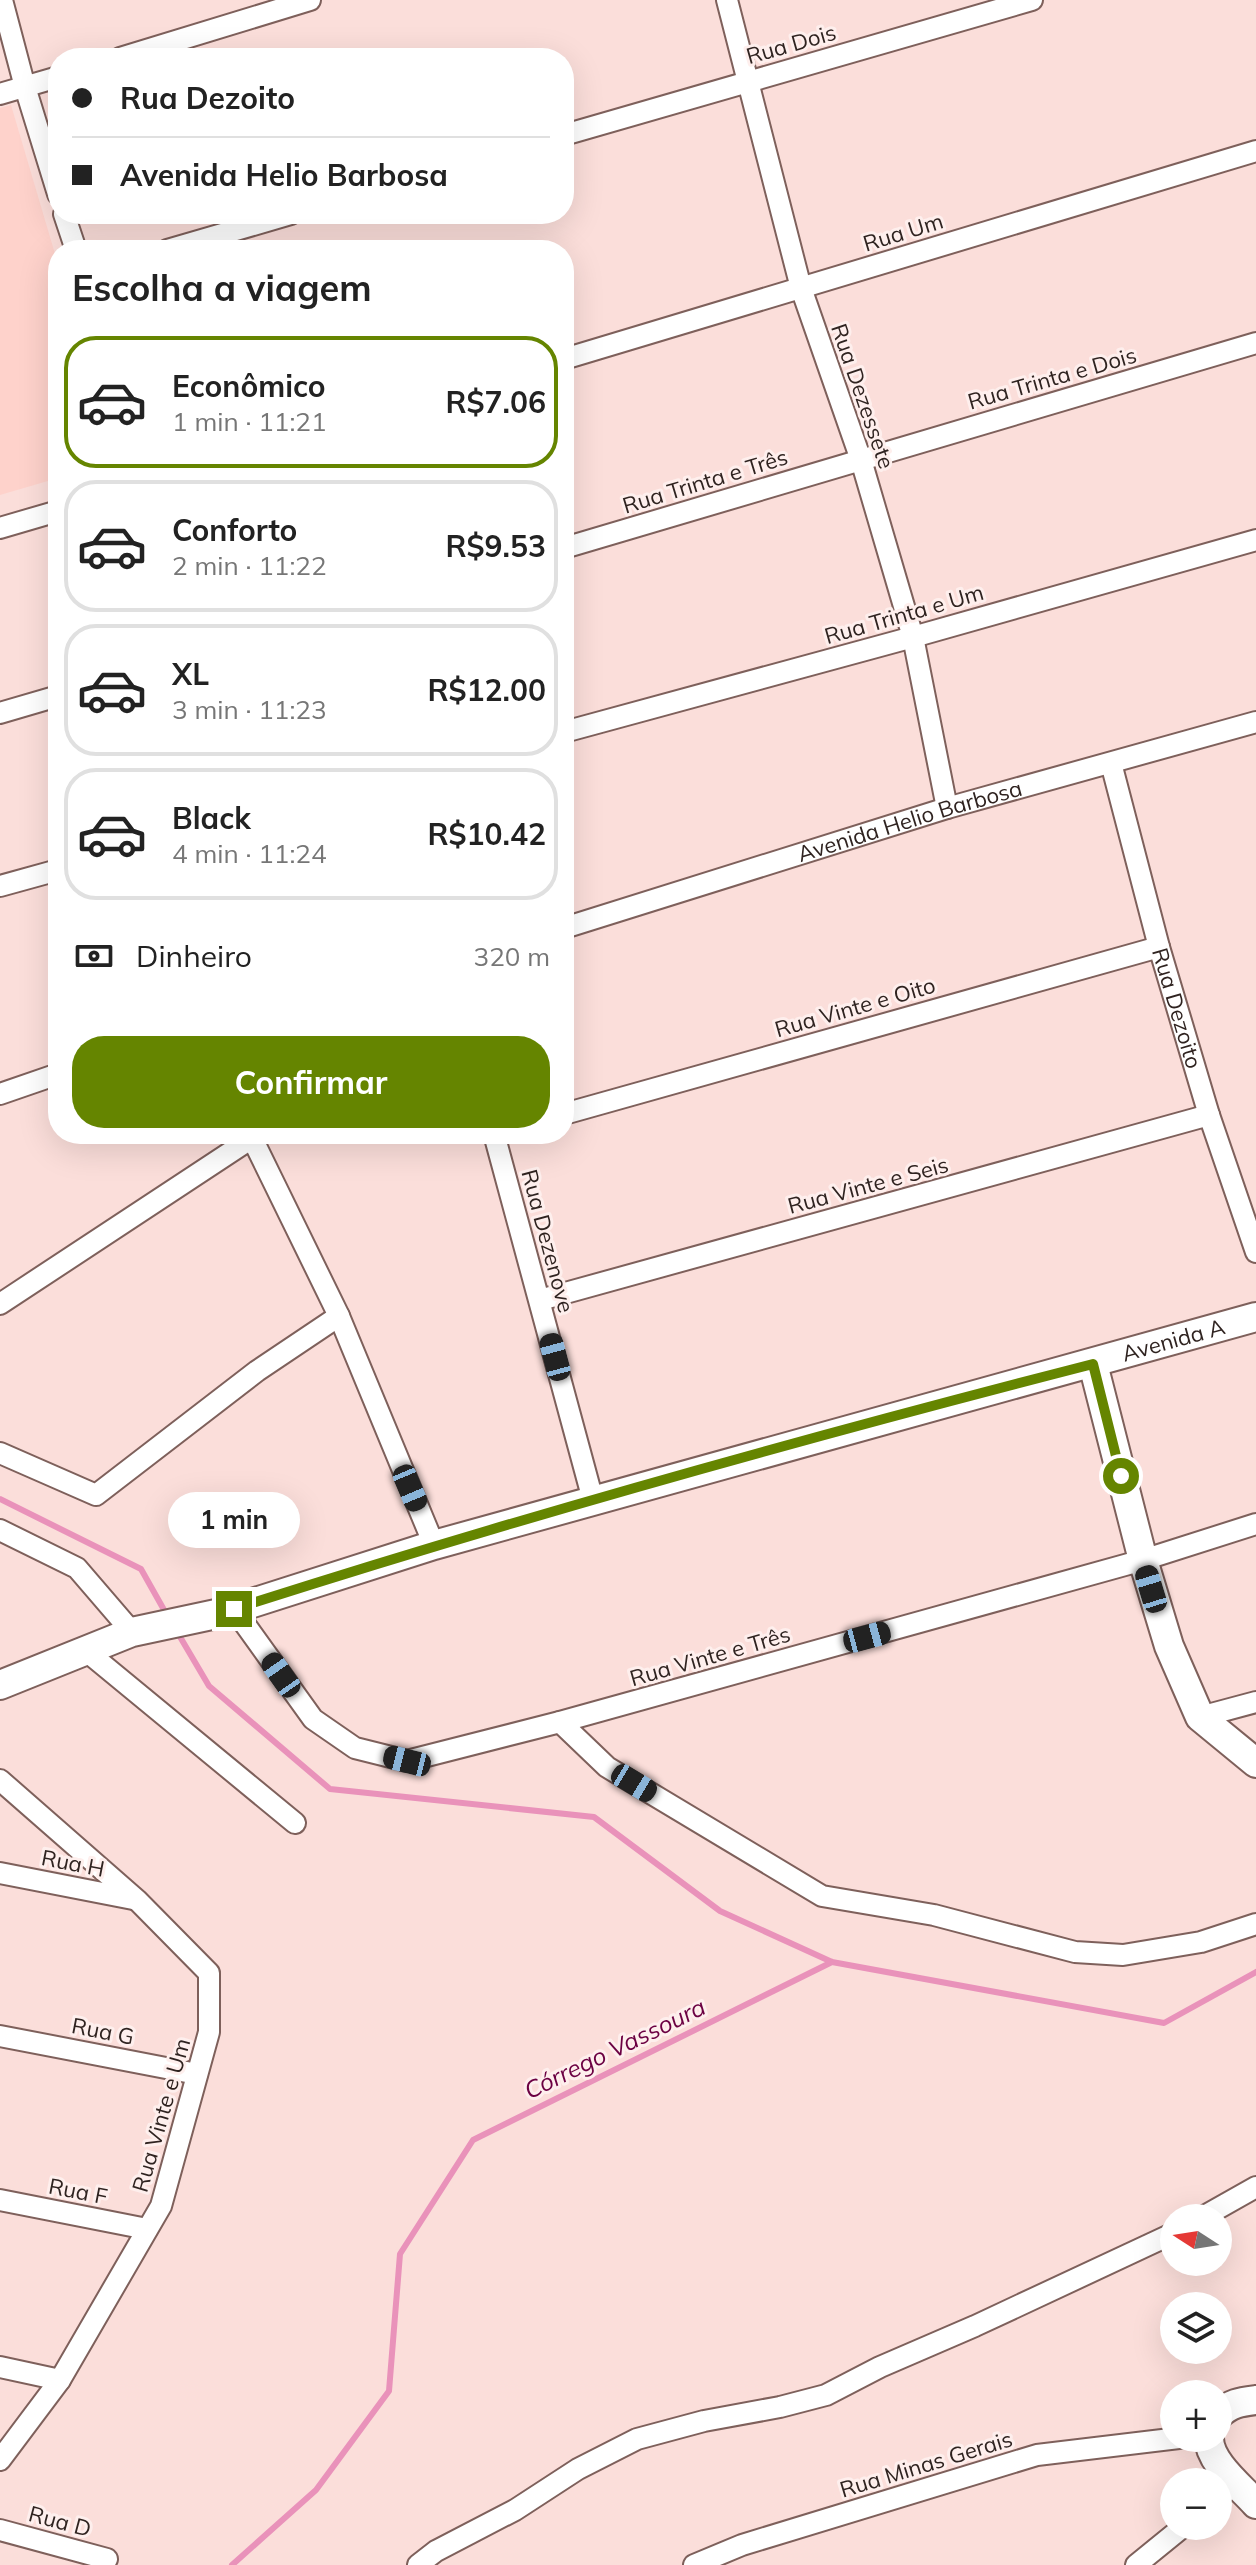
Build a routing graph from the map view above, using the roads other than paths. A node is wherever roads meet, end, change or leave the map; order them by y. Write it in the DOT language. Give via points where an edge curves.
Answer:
graph roads {
  1 [pos="2,0"];
  2 [pos="310,0"];
  3 [pos="727,0"];
  4 [pos="1032,0"];
  5 [pos="153,48"];
  6 [pos="48,80"];
  7 [pos="749,81"];
  8 [pos="25,87"];
  9 [pos="0,94"];
  10 [pos="574,132"];
  11 [pos="1256,151"];
  12 [pos="48,162"];
  13 [pos="257,224"];
  14 [pos="201,240"];
  15 [pos="801,288"];
  16 [pos="1256,343"];
  17 [pos="574,356"];
  18 [pos="861,460"];
  19 [pos="48,514"];
  20 [pos="0,528"];
  21 [pos="1256,540"];
  22 [pos="574,545"];
  23 [pos="913,637"];
  24 [pos="48,699"];
  25 [pos="0,713"];
  26 [pos="1256,722"];
  27 [pos="574,729"];
  28 [pos="1111,763"];
  29 [pos="947,808"];
  30 [pos="48,873"];
  31 [pos="0,886"];
  32 [pos="574,925"];
  33 [pos="1159,947"];
  34 [pos="48,1077"];
  35 [pos="0,1094"];
  36 [pos="574,1111"];
  37 [pos="1209,1115"];
  38 [pos="239,1144"];
  39 [pos="255,1144"];
  40 [pos="497,1144"];
  41 [pos="1256,1252"];
  42 [pos="540,1300"];
  43 [pos="0,1304"];
  44 [pos="339,1316"];
  45 [pos="1256,1317"];
  46 [pos="1093,1364"];
  47 [pos="0,1453"];
  48 [pos="593,1500"];
  49 [pos="1256,1524"];
  50 [pos="0,1530"];
  51 [pos="434,1545"];
  52 [pos="1143,1560"];
  53 [pos="228,1611"];
  54 [pos="145,1630"];
  55 [pos="85,1650"];
  56 [pos="0,1685"];
  57 [pos="1256,1702"];
  58 [pos="1200,1717"];
  59 [pos="560,1722"];
  60 [pos="1256,1763"];
  61 [pos="0,1780"];
  62 [pos="295,1823"];
  63 [pos="0,1873"];
  64 [pos="137,1900"];
  65 [pos="1256,1924"];
  66 [pos="0,2036"];
  67 [pos="197,2074"];
  68 [pos="1256,2187"];
  69 [pos="0,2200"];
  70 [pos="1226,2204"];
  71 [pos="147,2229"];
  72 [pos="1160,2239"];
  73 [pos="0,2367"];
  74 [pos="60,2380"];
  75 [pos="1256,2401"];
  76 [pos="1232,2404"];
  77 [pos="1160,2440"];
  78 [pos="0,2460"];
  79 [pos="1232,2492"];
  80 [pos="1256,2504"];
  81 [pos="0,2530"];
  82 [pos="1167,2540"];
  83 [pos="107,2559"];
  84 [pos="418,2565"];
  85 [pos="694,2565"];
  86 [pos="1136,2565"];
  1 -- 8 [label="street"];
  2 -- 5 [label="street"];
  3 -- 7 [label="street, Rua Dezessete"];
  4 -- 7 [label="street, Rua Dois"];
  6 -- 8 [label="street"];
  7 -- 10 [label="street, Rua Dois"];
  7 -- 15 [label="street, Rua Dezessete"];
  8 -- 9 [label="street"];
  8 -- 12 [label="street"];
  11 -- 15 [label="street, Rua Um"];
  13 -- 14 [label="street"];
  15 -- 17 [label="street, Rua Um"];
  15 -- 18 [label="street, Rua Dezessete"];
  16 -- 18 [label="street, Rua Trinta e Dois"];
  18 -- 22 [label="street, Rua Trinta e Três"];
  18 -- 23 [label="street, Rua Dezessete"];
  19 -- 20 [label="street"];
  21 -- 23 [label="street, Rua Trinta e Um"];
  23 -- 27 [label="street, Rua Trinta e Um"];
  23 -- 29 [label="street, Rua Dezessete"];
  24 -- 25 [label="street"];
  26 -- 28 [label="street, Avenida Helio Barbosa"];
  28 -- 29 [label="street, Avenida Helio Barbosa"];
  28 -- 33 [label="street, Rua Dezoito"];
  29 -- 32 [label="street, Avenida Helio Barbosa"];
  30 -- 31 [label="street"];
  33 -- 36 [label="street, Rua Vinte e Oito"];
  33 -- 37 [label="street, Rua Dezoito"];
  34 -- 35 [label="street"];
  37 -- 41 [label="street, Rua Dezoito"];
  37 -- 42 [label="street, Rua Vinte e Seis"];
  38 -- 43 [label="street"];
  39 -- 44 [label="street"];
  40 -- 42 [label="street, Rua Dezenove"];
  42 -- 48 [label="street, Rua Dezenove"];
  44 -- 47 [label="street" via="257,1371 96,1495"];
  44 -- 51 [label="street"];
  45 -- 46 [label="street, Avenida A"];
  46 -- 48 [label="street"];
  46 -- 52 [label="street"];
  48 -- 51 [label="street"];
  49 -- 52 [label="street, Rua Vinte e Três"];
  50 -- 54 [label="street" via="77,1568"];
  51 -- 53 [label="street"];
  52 -- 58 [label="street" via="1169,1646"];
  52 -- 59 [label="street, Rua Vinte e Três"];
  53 -- 54 [label="street"];
  53 -- 59 [label="street, Rua Vinte e Três" via="313,1719 355,1748 407,1761"];
  54 -- 55 [label="street"];
  55 -- 56 [label="street"];
  55 -- 62 [label="street"];
  57 -- 58 [label="street"];
  58 -- 60 [label="street"];
  59 -- 65 [label="street" via="607,1767 822,1896 934,1915 1075,1952 1123,1955 1201,1942"];
  61 -- 64 [label="street, Rua Vinte e Um"];
  63 -- 64 [label="street, Rua H"];
  64 -- 67 [label="street, Rua Vinte e Um" via="209,1973 209,2032"];
  66 -- 67 [label="street, Rua G"];
  67 -- 71 [label="street, Rua Vinte e Um" via="161,2206"];
  68 -- 70 [label="street"];
  69 -- 71 [label="street, Rua F"];
  71 -- 74 [label="street, Rua Vinte e Um"];
  72 -- 84 [label="street" via="826,2395 637,2439"];
  73 -- 74 [label="street"];
  74 -- 78 [label="street, Rua Vinte e Um"];
  75 -- 76 [label="street"];
  77 -- 85 [label="street, Rua Minas Gerais" via="1037,2455 742,2545"];
  79 -- 80 [label="street"];
  81 -- 83 [label="street, Rua D"];
  82 -- 86 [label="street"];
}
